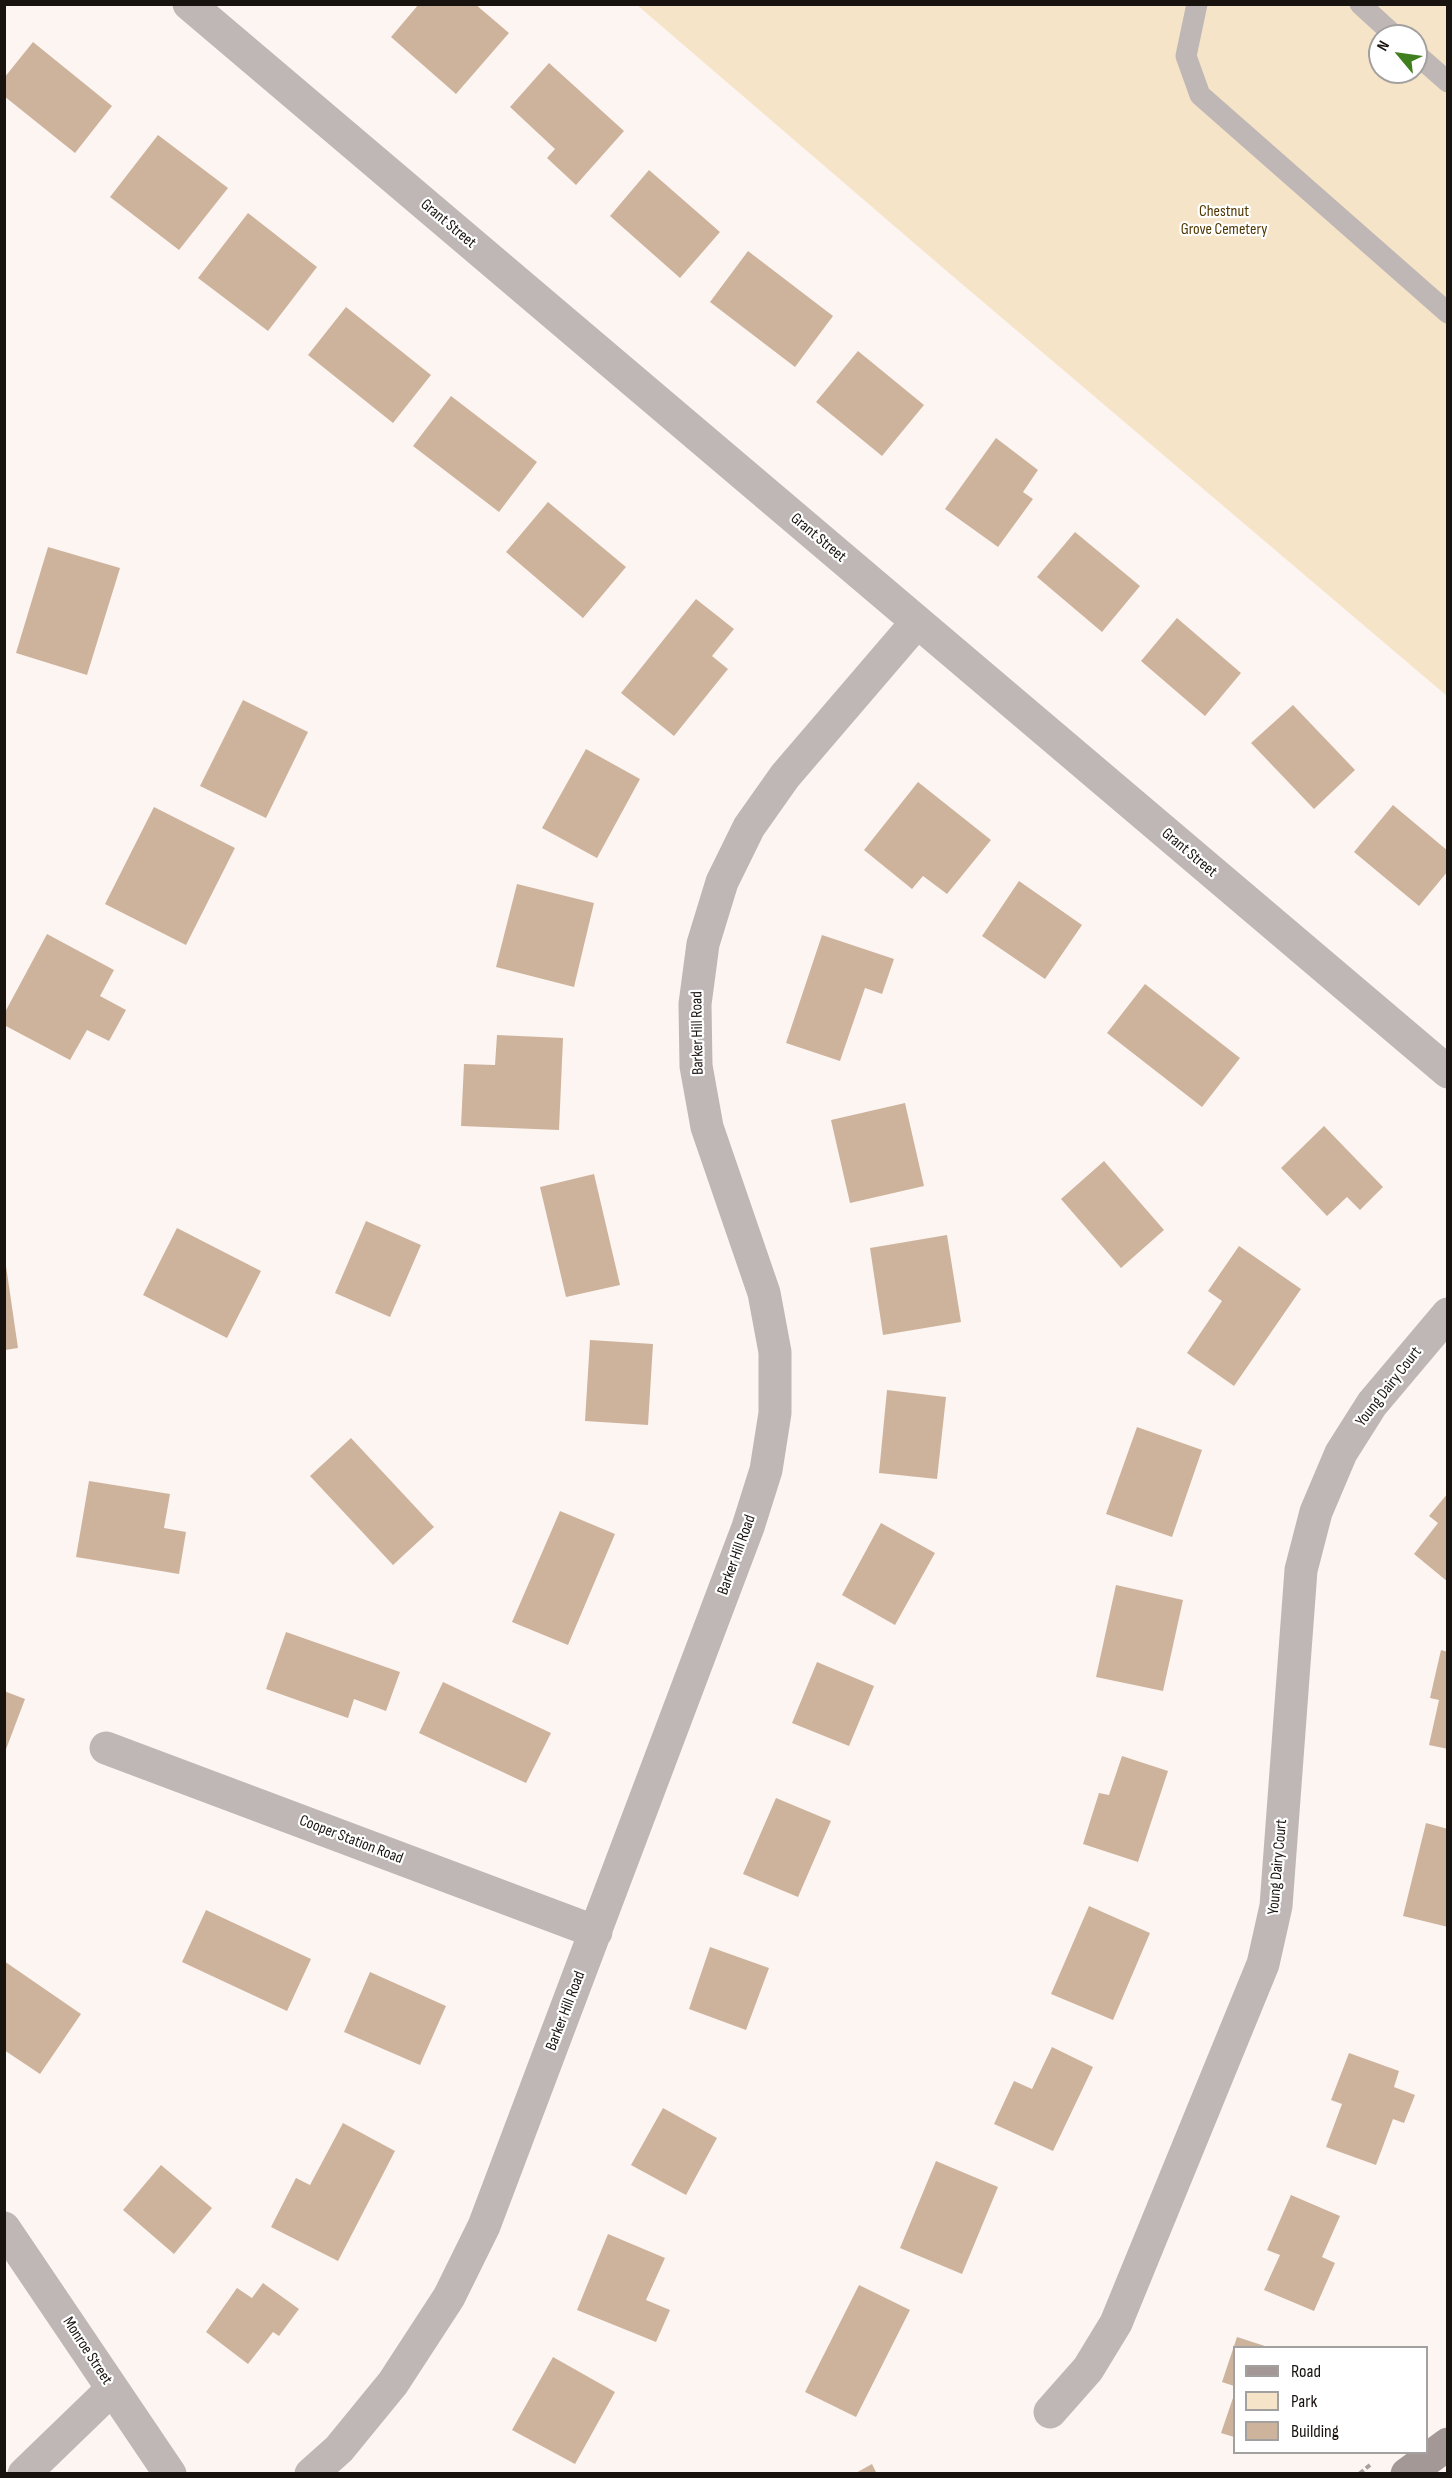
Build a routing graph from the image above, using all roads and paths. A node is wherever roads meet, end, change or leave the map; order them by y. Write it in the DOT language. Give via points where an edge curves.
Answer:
graph roads {
  1 [pos="189,4"];
  2 [pos="1197,4"];
  3 [pos="1360,4"];
  4 [pos="1382,24"];
  5 [pos="1428,64"];
  6 [pos="1448,82"];
  7 [pos="1448,313"];
  8 [pos="917,622"];
  9 [pos="1448,1072"];
  10 [pos="1448,1314"];
  11 [pos="106,1748"];
  12 [pos="596,1932"];
  13 [pos="4,2228"];
  14 [pos="112,2389"];
  15 [pos="1050,2412"];
  16 [pos="1448,2444"];
  17 [pos="24,2474"];
  18 [pos="170,2474"];
  19 [pos="311,2474"];
  20 [pos="1407,2474"];
  1 -- 8 [label="street, Grant Street"];
  2 -- 7 [label="lane" via="1186,56 1200,94"];
  3 -- 4 [label="lane"];
  5 -- 6 [label="lane"];
  8 -- 9 [label="street, Grant Street"];
  8 -- 12 [label="street, Barker Hill Road" via="785,776 749,826 722,882 703,944 695,1004 696,1066 707,1127 764,1293 774,1352 775,1413 766,1470 748,1527"];
  10 -- 15 [label="street, Young Dairy Court" via="1372,1404 1341,1453 1316,1512 1301,1570 1276,1906 1263,1964 1116,2324 1088,2369"];
  11 -- 12 [label="street, Cooper Station Road"];
  12 -- 19 [label="street, Barker Hill Road" via="484,2226 448,2297 393,2383 339,2449"];
  13 -- 14 [label="street, Monroe Street"];
  14 -- 17 [label="street"];
  14 -- 18 [label="street, Monroe Street"];
  16 -- 20 [label="main road"];
}
